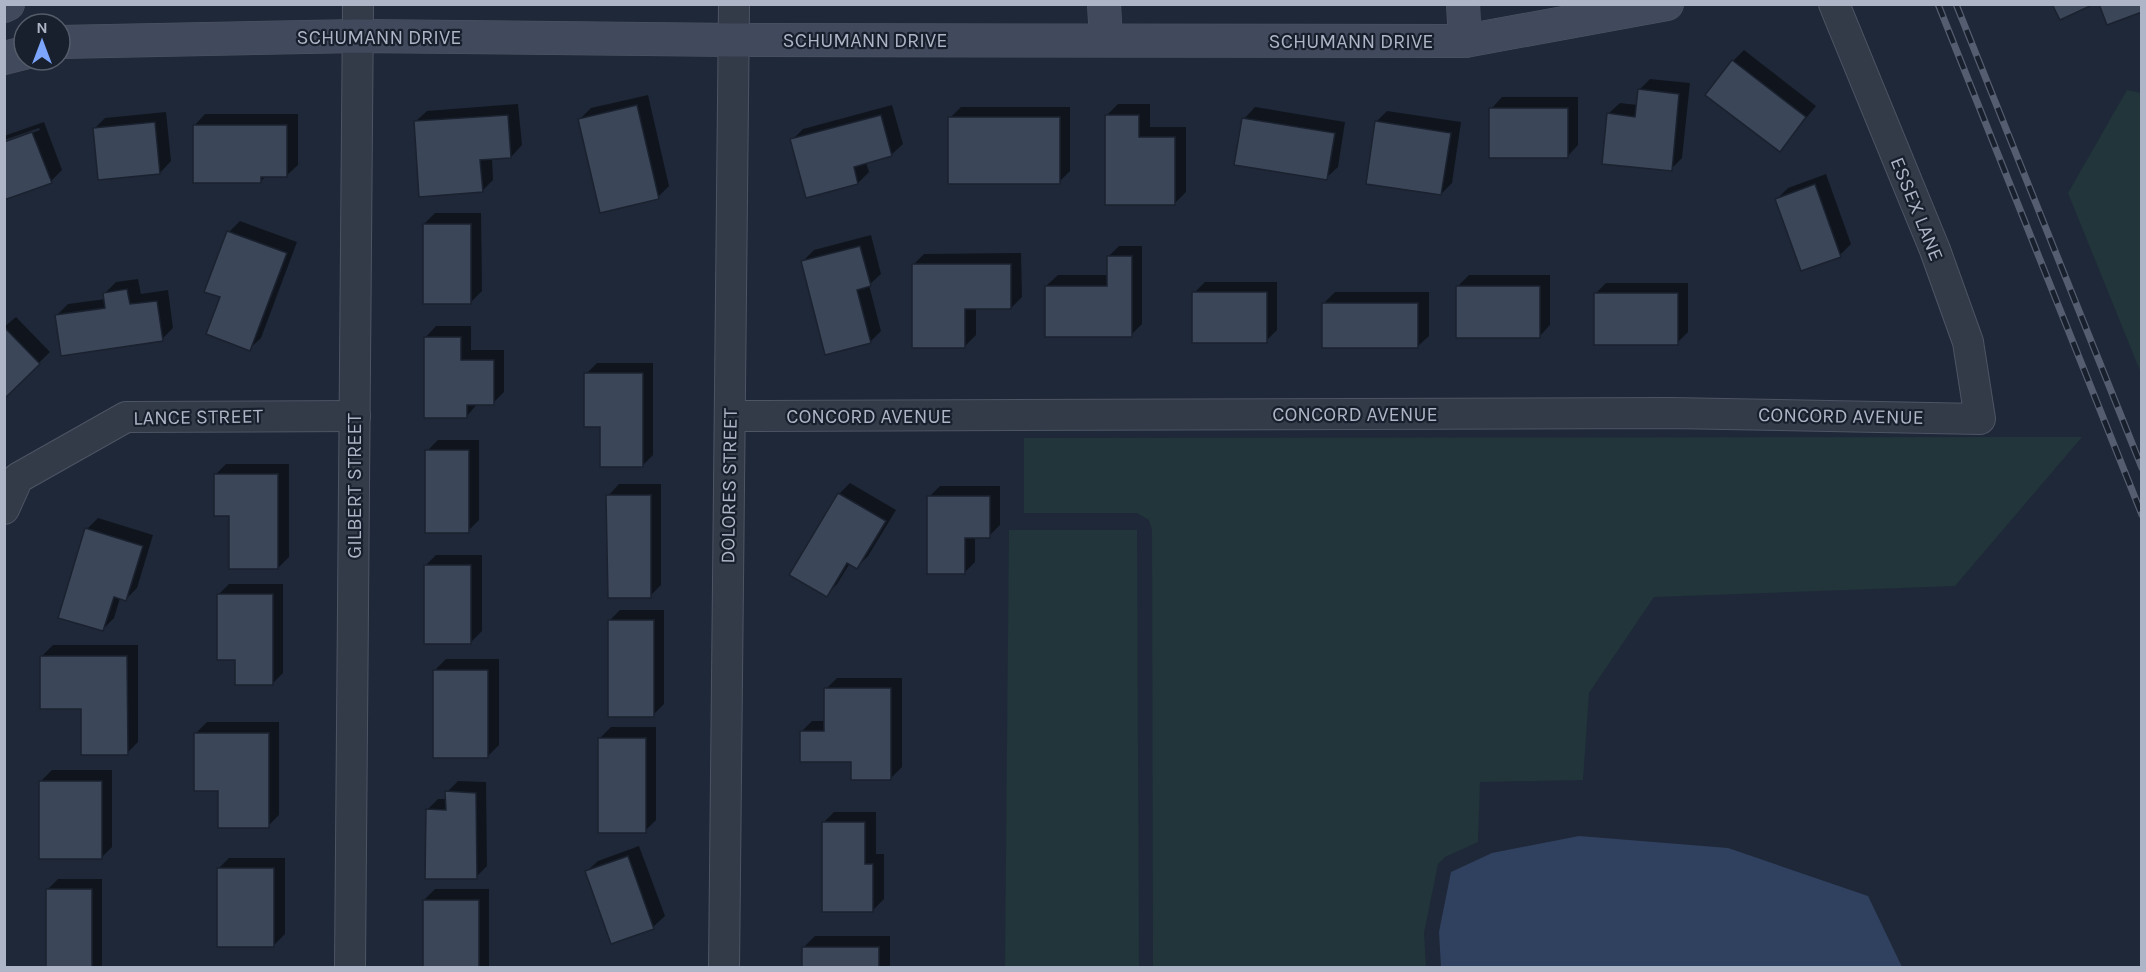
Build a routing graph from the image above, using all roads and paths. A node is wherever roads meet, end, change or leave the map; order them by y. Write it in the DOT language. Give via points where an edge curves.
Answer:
graph roads {
  1 [pos="734,4"];
  2 [pos="1104,4"];
  3 [pos="1463,4"];
  4 [pos="1667,4"];
  5 [pos="1834,4"];
  6 [pos="358,20"];
  7 [pos="734,40"];
  8 [pos="1106,40"];
  9 [pos="72,41"];
  10 [pos="1465,41"];
  11 [pos="355,416"];
  12 [pos="730,416"];
  13 [pos="1980,419"];
  14 [pos="4,509"];
  15 [pos="350,968"];
  16 [pos="724,968"];
  1 -- 7 [label="street, DOLORES STREET"];
  2 -- 8 [label="street"];
  3 -- 10 [label="street"];
  4 -- 10 [label="street, SCHUMANN DRIVE"];
  5 -- 13 [label="street, ESSEX LANE" via="1965,332"];
  6 -- 7 [label="street, SCHUMANN DRIVE"];
  6 -- 9 [label="street, SCHUMANN DRIVE"];
  6 -- 11 [label="street, GILBERT STREET"];
  7 -- 8 [label="street, SCHUMANN DRIVE"];
  7 -- 12 [label="street, DOLORES STREET"];
  8 -- 10 [label="street, SCHUMANN DRIVE"];
  11 -- 14 [label="street, LANCE STREET" via="126,417 18,478"];
  11 -- 15 [label="street, GILBERT STREET"];
  12 -- 13 [label="street, CONCORD AVENUE" via="1671,413"];
  12 -- 16 [label="street, DOLORES STREET"];
}
